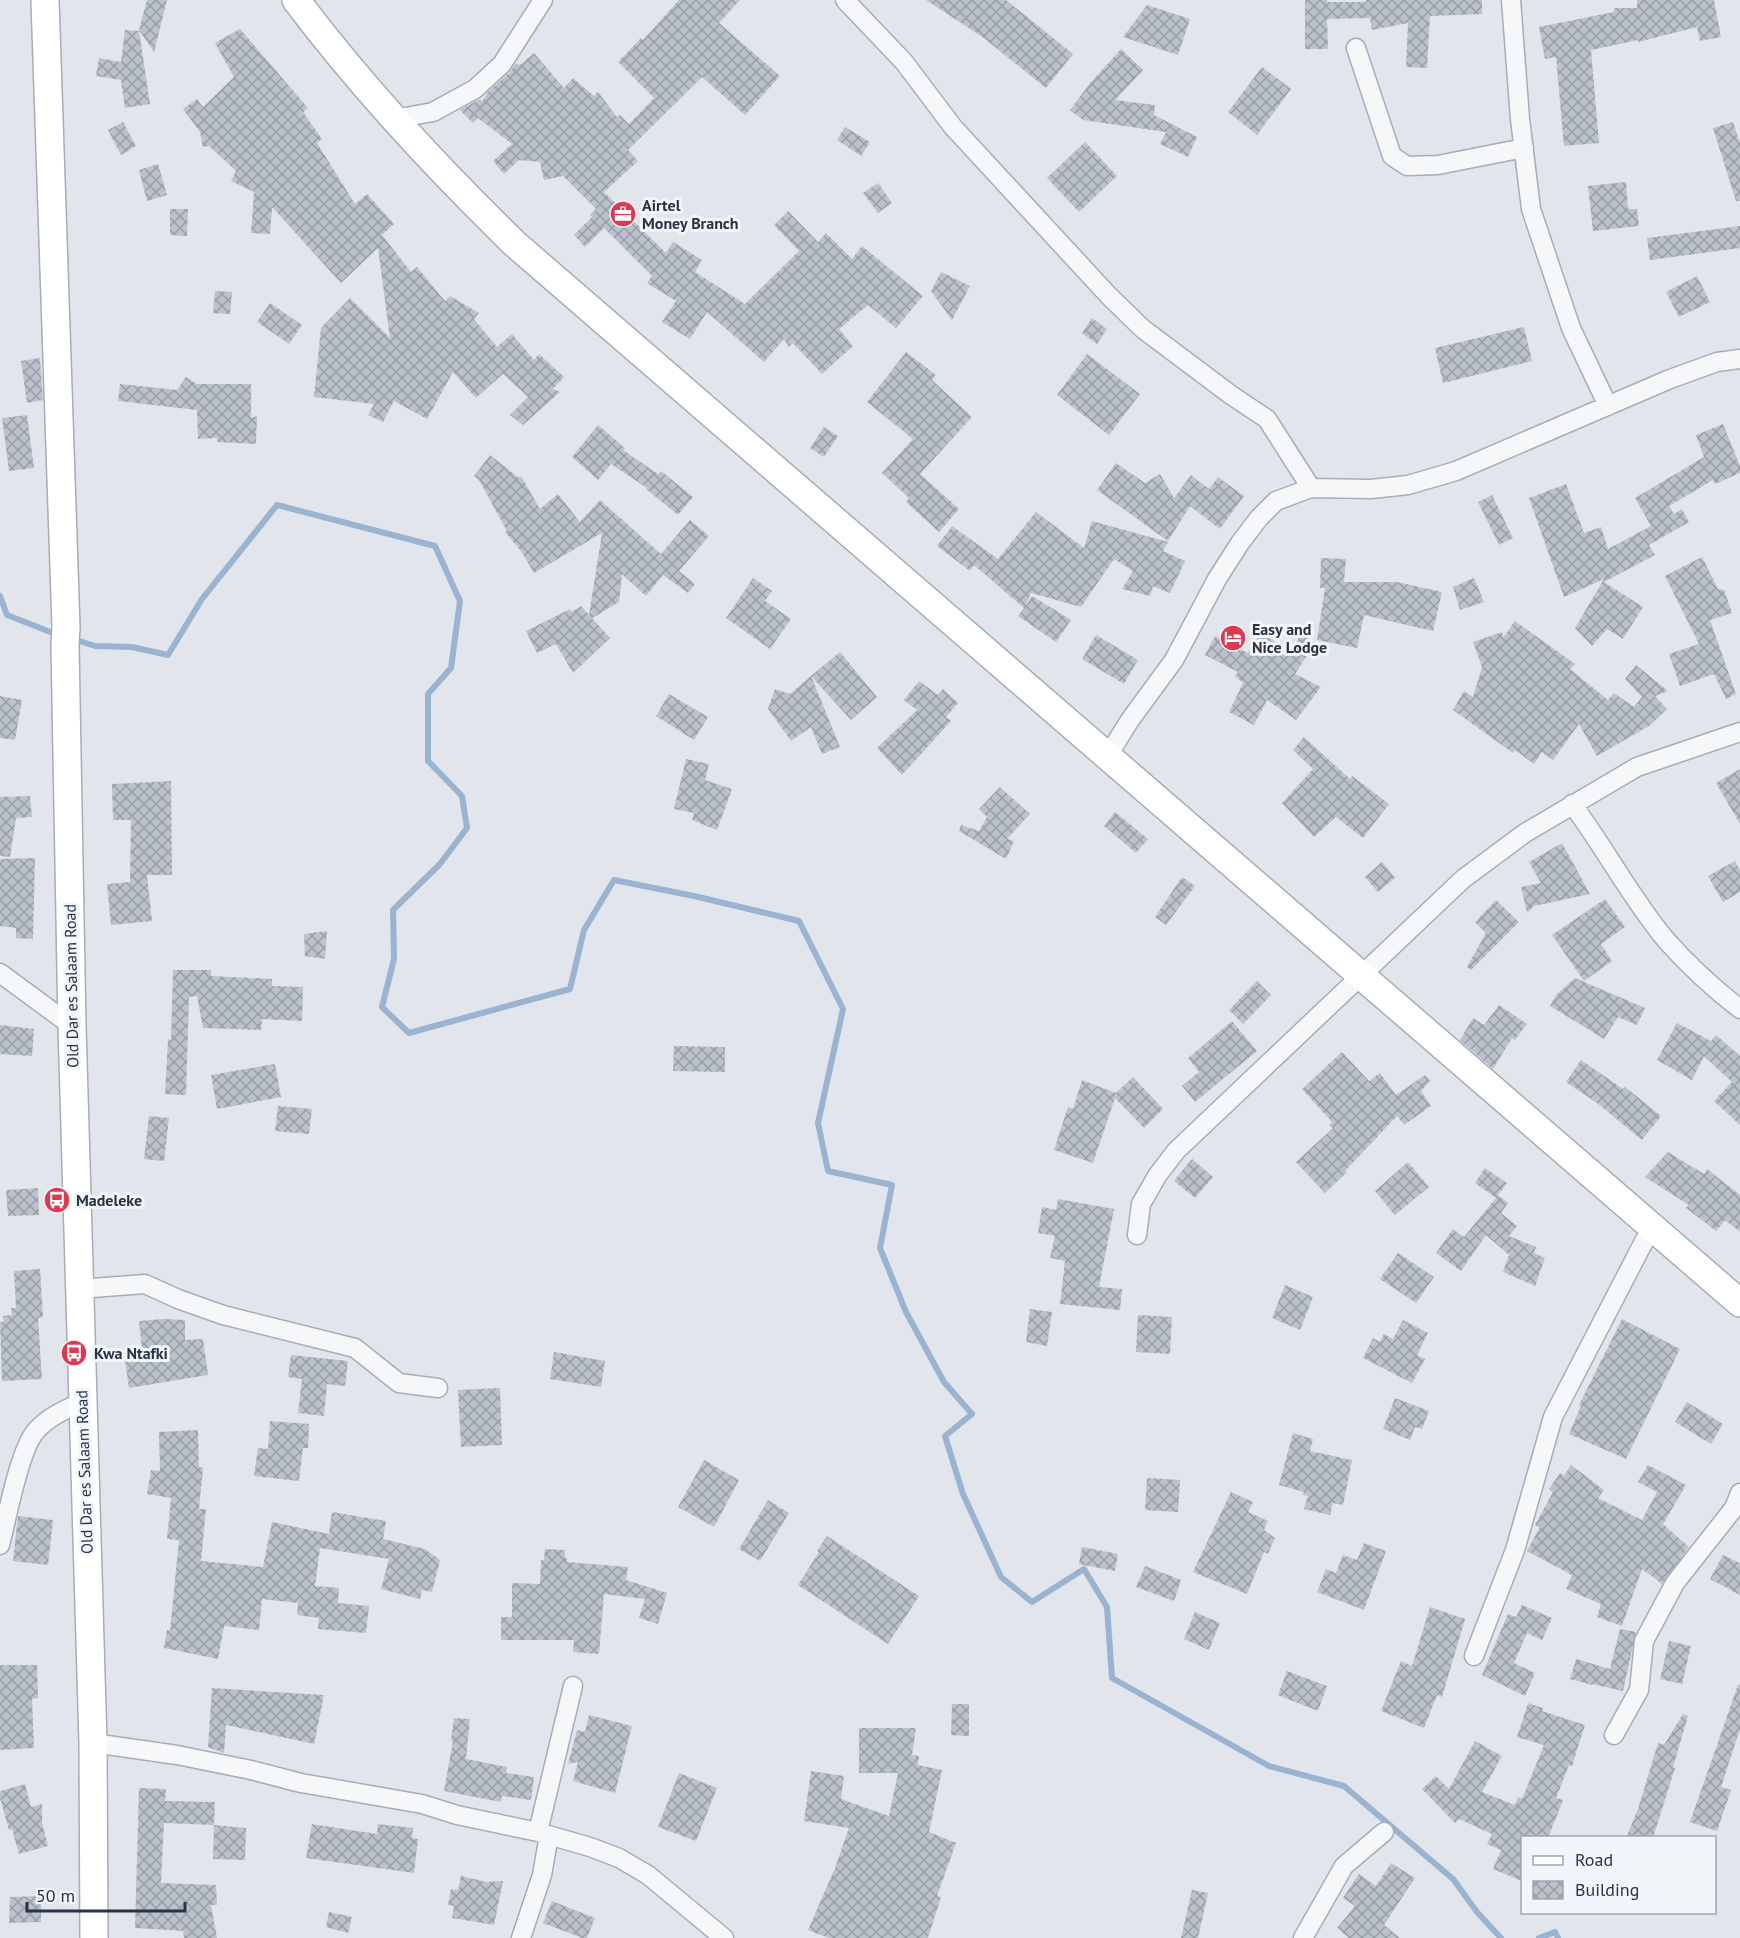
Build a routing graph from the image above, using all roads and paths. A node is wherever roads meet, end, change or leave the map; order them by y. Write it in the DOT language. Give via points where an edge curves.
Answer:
graph roads {
  1 [pos="45,0"];
  2 [pos="296,0"];
  3 [pos="543,0"];
  4 [pos="844,0"];
  5 [pos="1511,0"];
  6 [pos="1356,48"];
  7 [pos="394,119"];
  8 [pos="1524,148"];
  9 [pos="1740,359"];
  10 [pos="1608,406"];
  11 [pos="1311,488"];
  12 [pos="1740,732"];
  13 [pos="1107,757"];
  14 [pos="1572,804"];
  15 [pos="0,973"];
  16 [pos="1361,977"];
  17 [pos="1737,1003"];
  18 [pos="72,1026"];
  19 [pos="1650,1228"];
  20 [pos="1137,1235"];
  21 [pos="79,1288"];
  22 [pos="1740,1303"];
  23 [pos="438,1388"];
  24 [pos="82,1402"];
  25 [pos="1740,1493"];
  26 [pos="0,1545"];
  27 [pos="1474,1656"];
  28 [pos="573,1686"];
  29 [pos="1614,1735"];
  30 [pos="93,1743"];
  31 [pos="1384,1832"];
  32 [pos="544,1834"];
  33 [pos="94,1938"];
  34 [pos="521,1938"];
  35 [pos="724,1938"];
  36 [pos="1303,1938"];
  1 -- 18 [label="main road, Old Dar es Salaam Road" via="65,636"];
  2 -- 7 [label="main road"];
  3 -- 7 [label="street" via="501,64 476,89 433,112"];
  4 -- 11 [label="street" via="904,62 953,127 1109,296 1143,329 1267,419"];
  5 -- 8 [label="street"];
  6 -- 8 [label="street" via="1392,156 1407,166 1438,165"];
  7 -- 13 [label="main road" via="515,244"];
  8 -- 10 [label="street" via="1531,208 1571,328"];
  9 -- 10 [label="street" via="1717,362"];
  10 -- 11 [label="street" via="1475,464 1408,485"];
  11 -- 13 [label="street" via="1276,501 1259,518 1217,579 1174,660"];
  12 -- 14 [label="street" via="1637,767"];
  13 -- 16 [label="main road"];
  14 -- 16 [label="street" via="1463,879"];
  14 -- 17 [label="street" via="1666,939 1703,979"];
  15 -- 18 [label="street"];
  16 -- 19 [label="main road"];
  16 -- 20 [label="street" via="1176,1151 1141,1204"];
  18 -- 21 [label="main road, Old Dar es Salaam Road"];
  19 -- 22 [label="main road"];
  19 -- 27 [label="street" via="1553,1417 1515,1550"];
  21 -- 23 [label="street" via="145,1284 223,1315 355,1348 399,1383"];
  21 -- 24 [label="main road, Old Dar es Salaam Road"];
  24 -- 26 [label="street" via="55,1414 35,1433 25,1452"];
  24 -- 30 [label="main road, Old Dar es Salaam Road"];
  25 -- 29 [label="street" via="1734,1508 1675,1583 1644,1641 1639,1690"];
  28 -- 32 [label="street"];
  30 -- 32 [label="street" via="198,1759 301,1783 422,1804"];
  30 -- 33 [label="main road, Old Dar es Salaam Road"];
  31 -- 36 [label="street" via="1344,1866"];
  32 -- 34 [label="street" via="542,1875"];
  32 -- 35 [label="street" via="619,1858 639,1869"];
}
